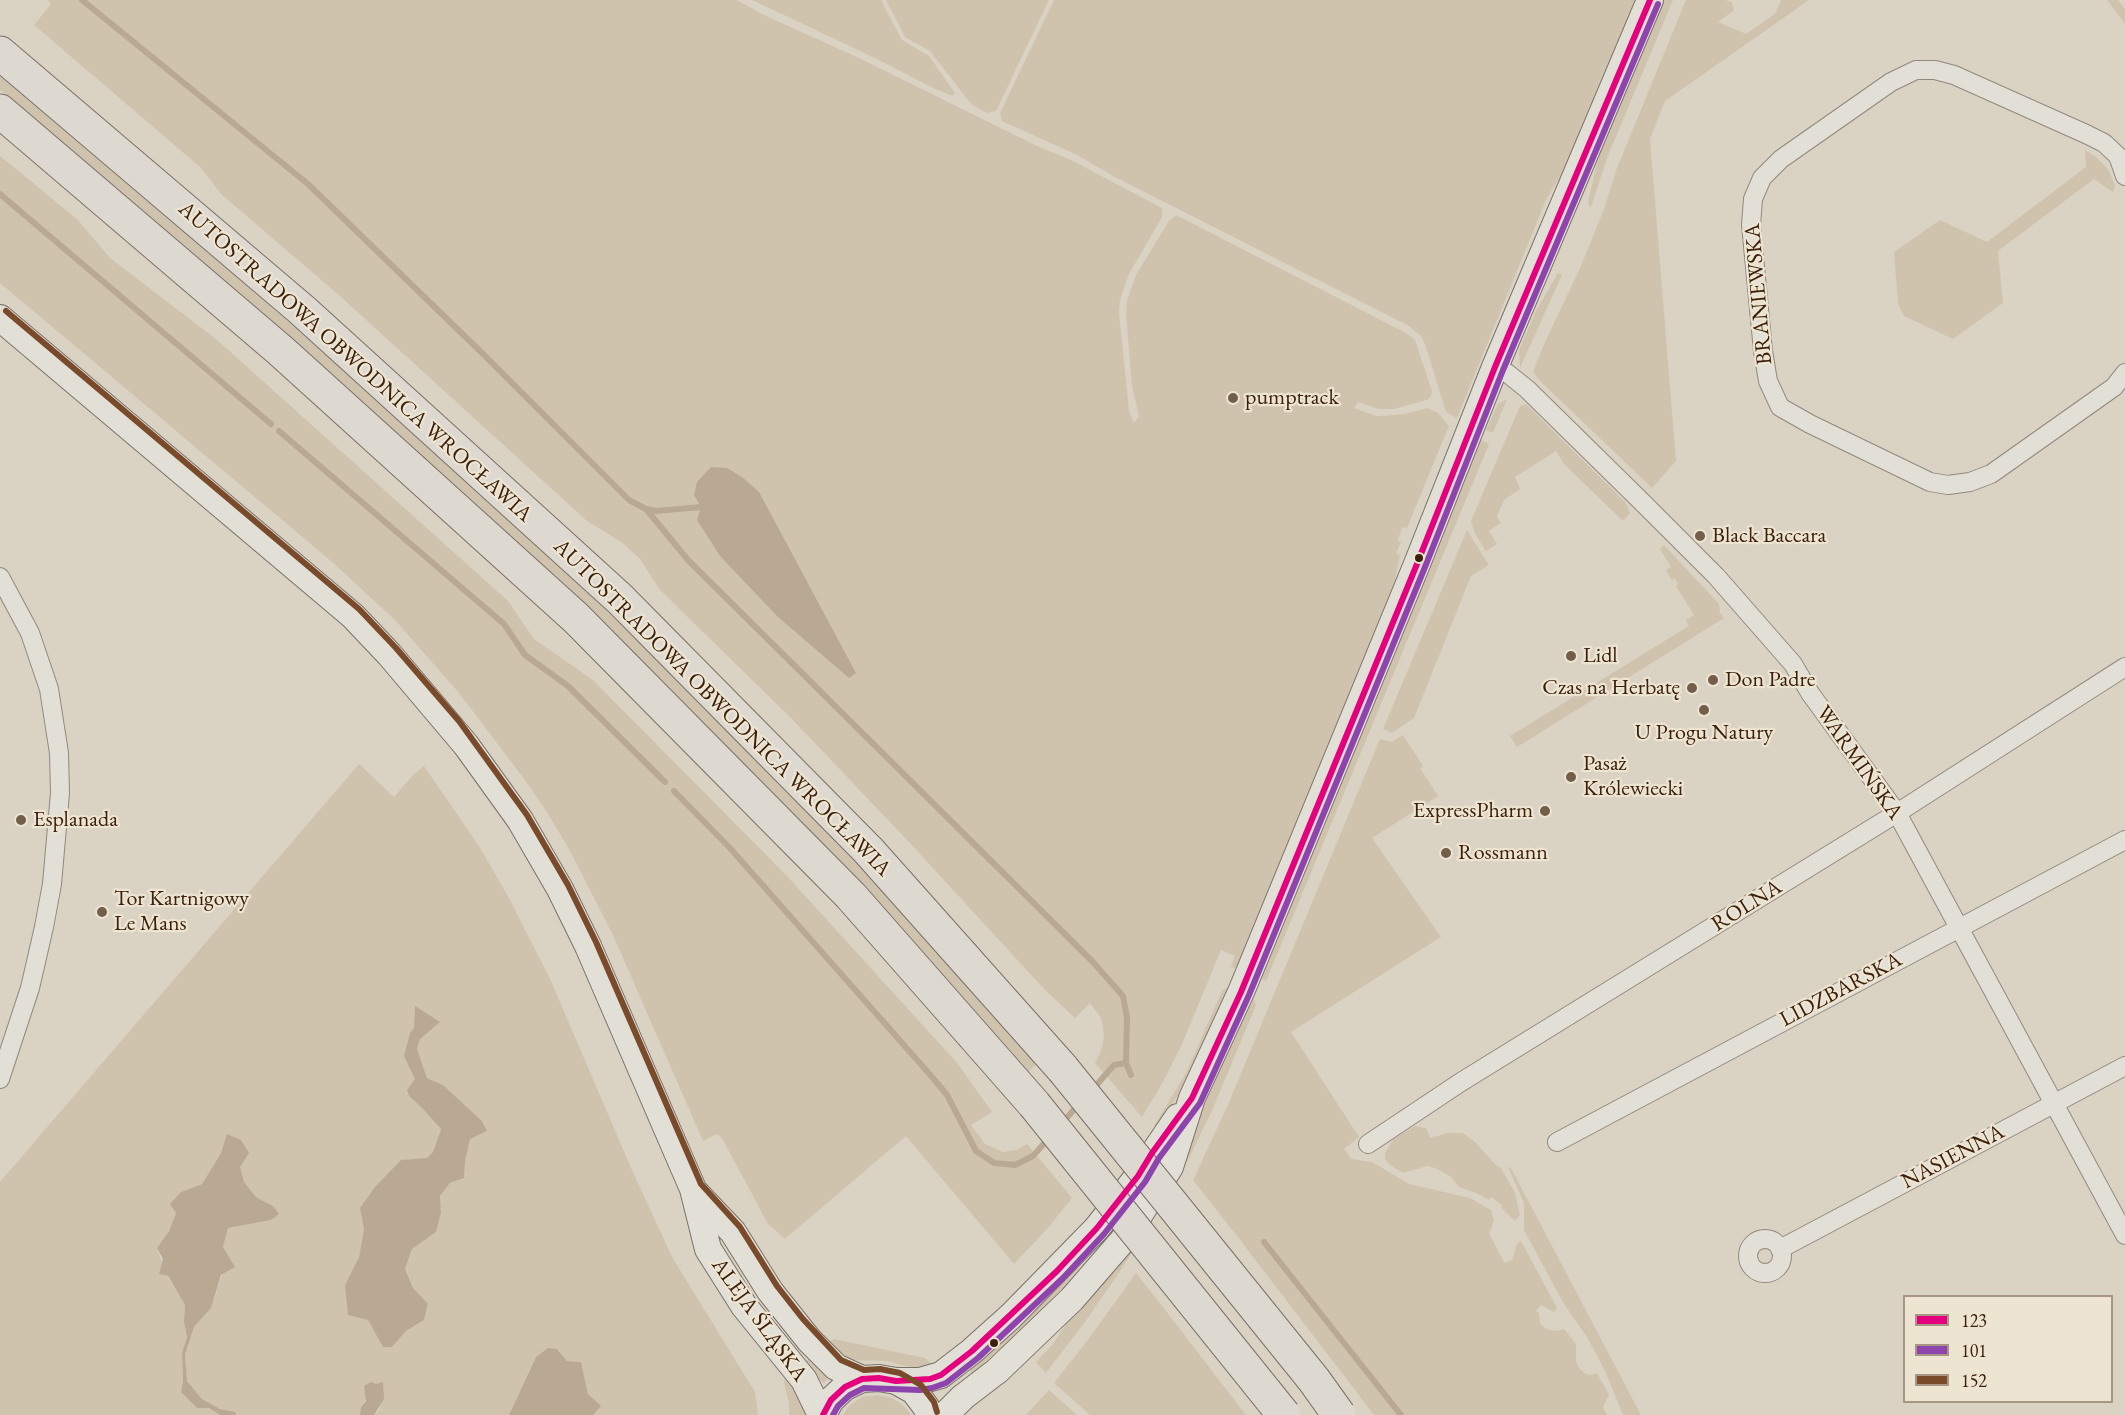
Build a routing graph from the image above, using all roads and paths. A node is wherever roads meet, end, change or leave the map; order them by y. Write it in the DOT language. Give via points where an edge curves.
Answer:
graph roads {
  1 [pos="1650,0"];
  2 [pos="0,53"];
  3 [pos="0,111"];
  4 [pos="2122,153"];
  5 [pos="2125,176"];
  6 [pos="0,318"];
  7 [pos="1495,367"];
  8 [pos="2125,373"];
  9 [pos="0,577"];
  10 [pos="2125,667"];
  11 [pos="1897,813"];
  12 [pos="2125,840"];
  13 [pos="1960,927"];
  14 [pos="2125,1066"];
  15 [pos="0,1079"];
  16 [pos="1192,1098"];
  17 [pos="2054,1103"];
  18 [pos="1557,1142"];
  19 [pos="1368,1144"];
  20 [pos="693,1189"];
  21 [pos="2125,1235"];
  22 [pos="1780,1249"];
  23 [pos="862,1379"];
  24 [pos="896,1381"];
  25 [pos="822,1415"];
  26 [pos="929,1415"];
  27 [pos="945,1415"];
  28 [pos="1284,1415"];
  29 [pos="1339,1415"];
  1 -- 7 [label="street"];
  2 -- 29 [label="highway, AUTOSTRADOWA OBWODNICA WROCŁAWIA, bridge" via="302,310 620,599 868,850 1063,1069"];
  3 -- 28 [label="highway, AUTOSTRADOWA OBWODNICA WROCŁAWIA, bridge" via="281,351 576,618 851,896 1034,1104"];
  4 -- 5 [label="street, BRANIEWSKA"];
  4 -- 8 [label="street, BRANIEWSKA" via="1954,75 1916,70 1891,82 1781,159 1762,178 1753,199 1751,225 1762,351 1768,381 1780,408 1930,482 1948,485 1991,474 2114,387"];
  6 -- 20 [label="street, ALEJA ŚLĄSKA" via="353,616 452,727 520,820 560,889"];
  7 -- 11 [label="street, WARMIŃSKA" via="1527,389 1732,594 1793,664"];
  7 -- 16 [label="street" via="1241,992"];
  9 -- 15 [label="street" via="26,625 49,689 59,753 60,793 44,927 30,988"];
  10 -- 11 [label="street, ROLNA"];
  11 -- 13 [label="street, WARMIŃSKA"];
  11 -- 19 [label="street, ROLNA" via="1461,1082"];
  12 -- 13 [label="street, LIDZBARSKA"];
  13 -- 17 [label="street, WARMIŃSKA"];
  13 -- 18 [label="street, LIDZBARSKA"];
  14 -- 17 [label="street, NASIENNA"];
  16 -- 24 [label="street" via="1097,1228 1011,1316 941,1375 920,1381"];
  16 -- 27 [label="street" via="1170,1167 1124,1239 1072,1299"];
  17 -- 21 [label="street, WARMIŃSKA"];
  17 -- 22 [label="street, NASIENNA"];
  20 -- 23 [label="street, ALEJA ŚLĄSKA" via="733,1232 770,1291 809,1340 836,1367"];
  20 -- 25 [label="street, ALEJA ŚLĄSKA" via="708,1249 744,1306 804,1380"];
  23 -- 24 [label="street"];
  23 -- 25 [label="street" via="845,1387"];
  24 -- 26 [label="street" via="914,1391"];
}
